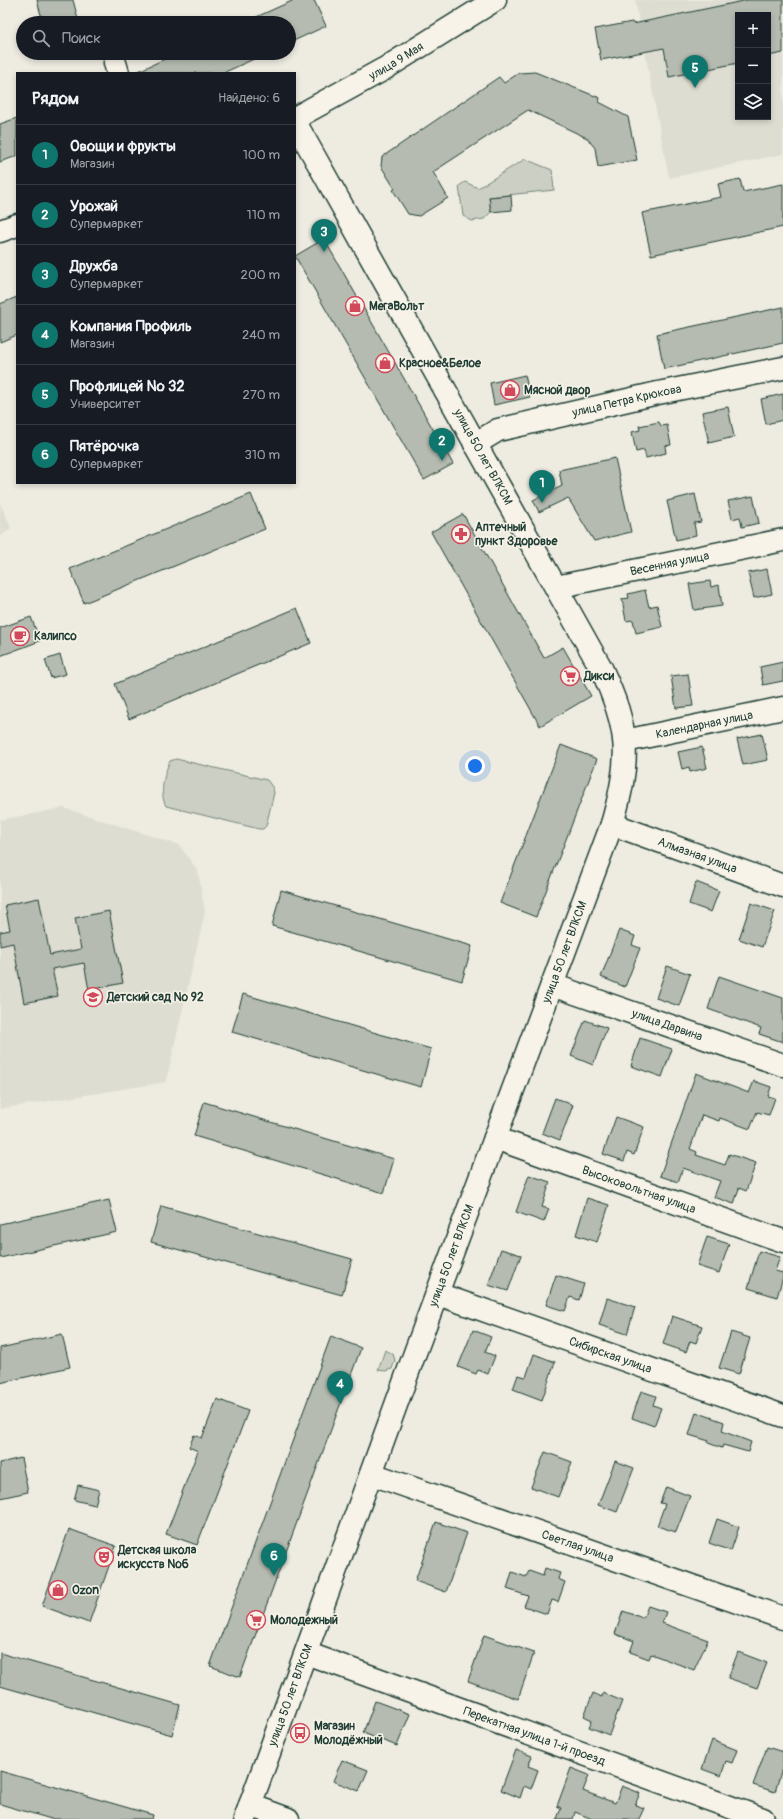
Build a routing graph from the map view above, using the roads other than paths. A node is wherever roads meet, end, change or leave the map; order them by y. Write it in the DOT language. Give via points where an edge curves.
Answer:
graph roads {
  1 [pos="495,0"];
  2 [pos="296,117"];
  3 [pos="296,124"];
  4 [pos="16,225"];
  5 [pos="0,231"];
  6 [pos="783,368"];
  7 [pos="475,444"];
  8 [pos="783,540"];
  9 [pos="556,587"];
  10 [pos="783,708"];
  11 [pos="625,741"];
  12 [pos="612,824"];
  13 [pos="783,886"];
  14 [pos="552,986"];
  15 [pos="783,1065"];
  16 [pos="495,1138"];
  17 [pos="783,1241"];
  18 [pos="438,1294"];
  19 [pos="783,1416"];
  20 [pos="372,1474"];
  21 [pos="783,1618"];
  22 [pos="306,1653"];
  23 [pos="248,1812"];
  24 [pos="288,1819"];
  25 [pos="763,1819"];
  1 -- 2 [label="street, улица 9 Мая" via="384,69"];
  3 -- 7 [label="street, улица 50 лет ВЛКСМ"];
  4 -- 5 [label="street"];
  6 -- 7 [label="street, улица Петра Крюкова" via="658,393 498,430"];
  7 -- 9 [label="street, улица 50 лет ВЛКСМ"];
  8 -- 9 [label="street, Весенняя улица"];
  9 -- 11 [label="street, улица 50 лет ВЛКСМ" via="614,696"];
  10 -- 11 [label="street, Календарная улица"];
  11 -- 12 [label="street, улица 50 лет ВЛКСМ" via="626,763"];
  12 -- 13 [label="street, Алмазная улица"];
  12 -- 14 [label="street, улица 50 лет ВЛКСМ"];
  14 -- 15 [label="street, улица Дарвина"];
  14 -- 16 [label="street, улица 50 лет ВЛКСМ"];
  16 -- 17 [label="street, Высоковольтная улица"];
  16 -- 18 [label="street, улица 50 лет ВЛКСМ"];
  18 -- 19 [label="street, Сибирская улица"];
  18 -- 20 [label="street, улица 50 лет ВЛКСМ"];
  20 -- 21 [label="street, Светлая улица"];
  20 -- 22 [label="street, улица 50 лет ВЛКСМ"];
  22 -- 23 [label="street, улица 50 лет ВЛКСМ"];
  22 -- 25 [label="street, Перекатная улица 1-й проезд"];
  23 -- 24 [label="street"];
}
